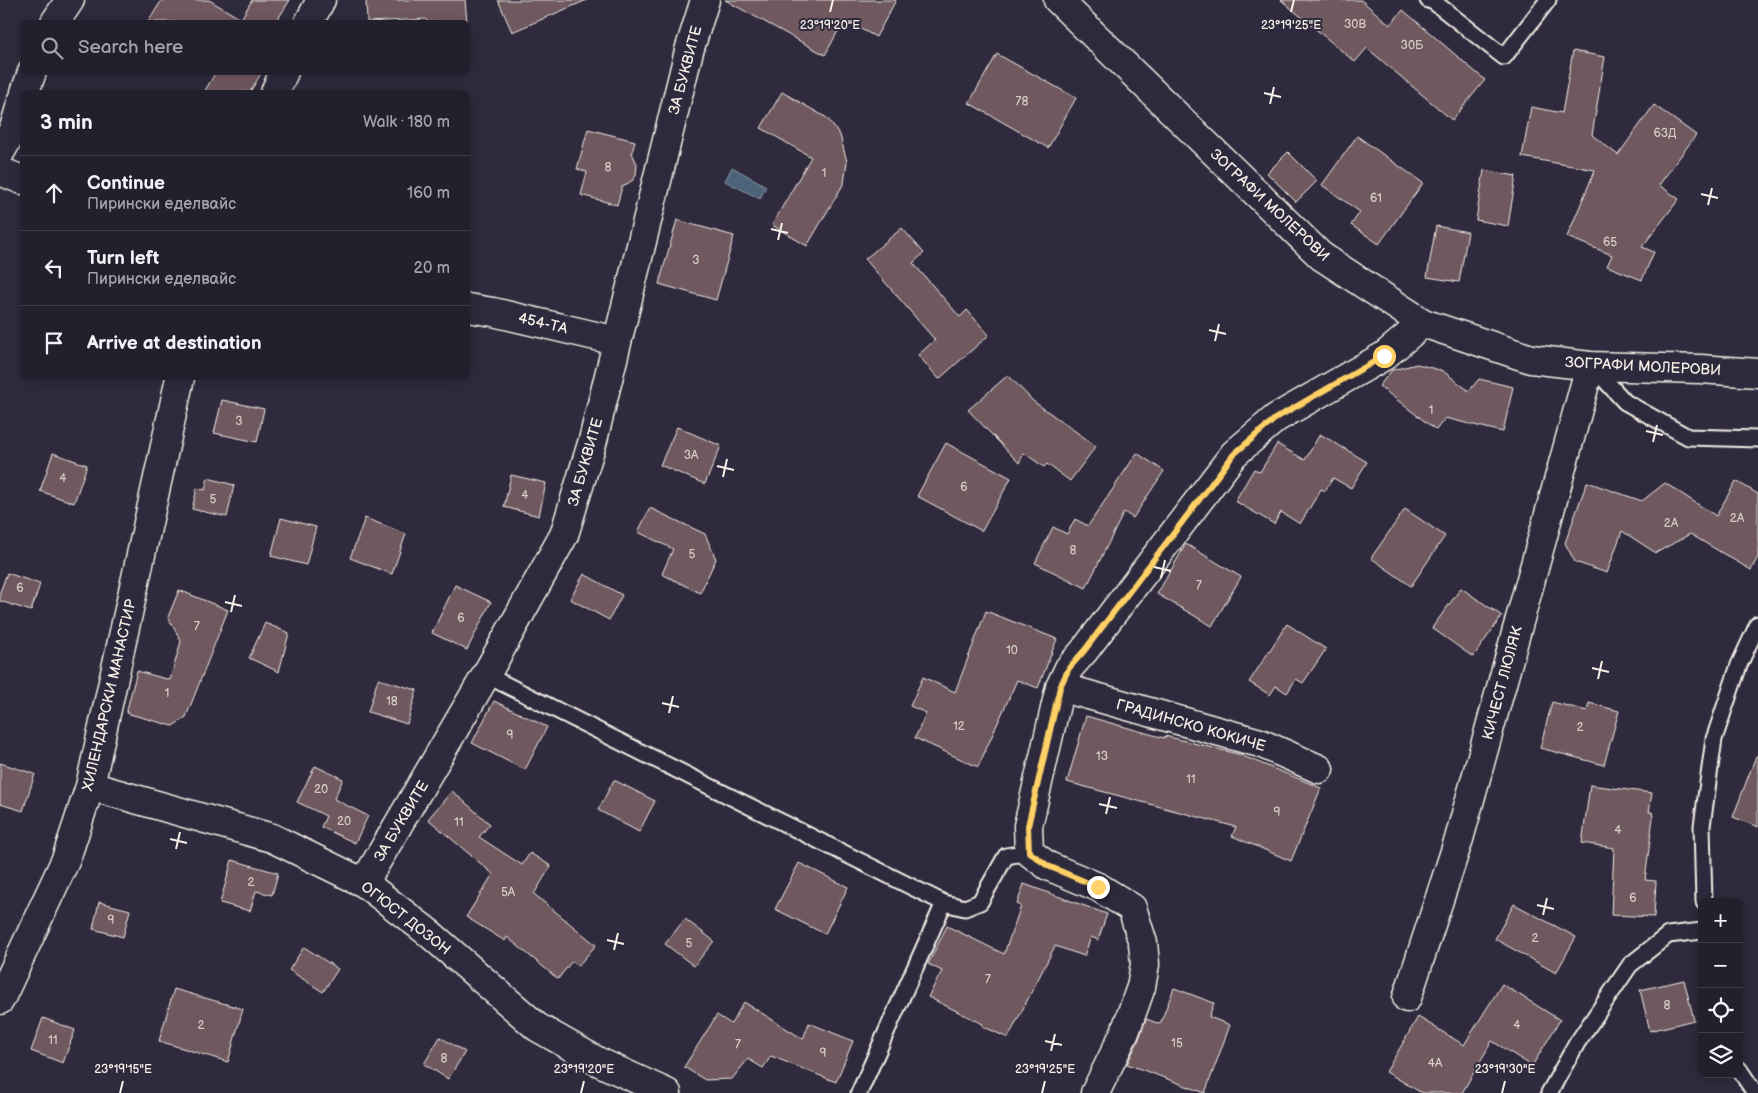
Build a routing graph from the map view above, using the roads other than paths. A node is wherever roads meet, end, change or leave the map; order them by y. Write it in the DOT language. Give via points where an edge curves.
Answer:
graph roads {
  1 [pos="70,0"];
  2 [pos="321,0"];
  3 [pos="705,0"];
  4 [pos="1058,0"];
  5 [pos="1428,0"];
  6 [pos="1548,0"];
  7 [pos="56,20"];
  8 [pos="310,20"];
  9 [pos="31,75"];
  10 [pos="283,75"];
  11 [pos="26,90"];
  12 [pos="276,90"];
  13 [pos="20,108"];
  14 [pos="0,152"];
  15 [pos="0,172"];
  16 [pos="20,179"];
  17 [pos="470,308"];
  18 [pos="1423,323"];
  19 [pos="617,341"];
  20 [pos="1591,366"];
  21 [pos="1758,373"];
  22 [pos="180,380"];
  23 [pos="1758,439"];
  24 [pos="1758,624"];
  25 [pos="486,675"];
  26 [pos="1060,687"];
  27 [pos="1319,769"];
  28 [pos="90,786"];
  29 [pos="1029,852"];
  30 [pos="364,883"];
  31 [pos="1704,898"];
  32 [pos="944,903"];
  33 [pos="1698,931"];
  34 [pos="1407,998"];
  35 [pos="0,1000"];
  36 [pos="1743,1076"];
  37 [pos="667,1093"];
  38 [pos="859,1093"];
  39 [pos="1096,1093"];
  40 [pos="1549,1093"];
  41 [pos="1755,1093"];
  1 -- 7 [label="street"];
  2 -- 8 [label="street"];
  3 -- 19 [label="street, ЗА БУКВИТЕ" via="689,51"];
  4 -- 18 [label="street, ЗОГРАФИ МОЛЕРОВИ" via="1321,256"];
  5 -- 6 [label="lane" via="1504,57"];
  9 -- 11 [label="street"];
  10 -- 12 [label="street"];
  13 -- 14 [label="street" via="14,128"];
  15 -- 16 [label="street"];
  17 -- 19 [label="street, 454-ТА"];
  18 -- 20 [label="street, ЗОГРАФИ МОЛЕРОВИ" via="1531,358"];
  18 -- 26 [label="street" via="1384,356 1276,418 1234,454 1069,668"];
  19 -- 25 [label="street, ЗА БУКВИТЕ" via="593,440 564,535"];
  20 -- 21 [label="street, ЗОГРАФИ МОЛЕРОВИ"];
  20 -- 23 [label="lane" via="1626,402 1688,436"];
  20 -- 34 [label="street, КИЧЕСТ ЛЮЛЯК" via="1459,839"];
  22 -- 28 [label="street, ХИЛЕНДАРСКИ МАНАСТИР"];
  24 -- 31 [label="lane" via="1739,665 1714,739 1702,826"];
  25 -- 30 [label="street, ЗА БУКВИТЕ"];
  25 -- 32 [label="lane"];
  26 -- 27 [label="street, ГРАДИНСКО КОКИЧЕ" via="1260,743"];
  26 -- 29 [label="street" via="1028,826"];
  28 -- 30 [label="street, ОГЮСТ ДОЗОН" via="272,838"];
  28 -- 35 [label="street, ХИЛЕНДАРСКИ МАНАСТИР" via="66,859"];
  29 -- 32 [label="lane" via="1006,856 980,902 965,908"];
  29 -- 39 [label="street" via="1048,866 1098,887 1132,908 1143,943 1141,987 1125,1032"];
  30 -- 37 [label="street, ОГЮСТ ДОЗОН" via="429,933 537,1027 597,1061"];
  32 -- 38 [label="lane"];
  33 -- 40 [label="lane" via="1668,935 1630,965 1577,1042"];
  36 -- 41 [label="lane"];
}
